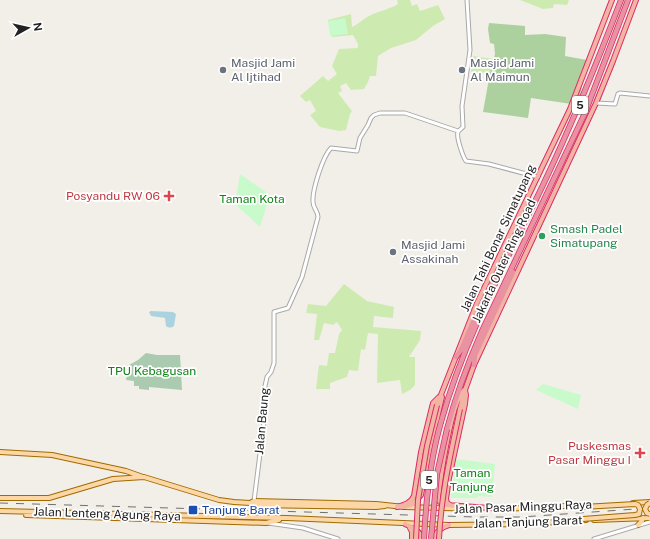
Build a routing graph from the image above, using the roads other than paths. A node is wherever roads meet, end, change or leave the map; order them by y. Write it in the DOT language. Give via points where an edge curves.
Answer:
graph roads {
  1 [pos="467,0"];
  2 [pos="612,0"];
  3 [pos="620,0"];
  4 [pos="628,0"];
  5 [pos="636,0"];
  6 [pos="650,96"];
  7 [pos="596,103"];
  8 [pos="458,132"];
  9 [pos="538,177"];
  10 [pos="526,220"];
  11 [pos="527,235"];
  12 [pos="480,306"];
  13 [pos="473,322"];
  14 [pos="456,357"];
  15 [pos="474,365"];
  16 [pos="464,390"];
  17 [pos="442,392"];
  18 [pos="440,397"];
  19 [pos="0,452"];
  20 [pos="144,477"];
  21 [pos="449,478"];
  22 [pos="417,482"];
  23 [pos="439,492"];
  24 [pos="421,495"];
  25 [pos="0,498"];
  26 [pos="438,500"];
  27 [pos="252,502"];
  28 [pos="650,503"];
  29 [pos="452,506"];
  30 [pos="397,507"];
  31 [pos="404,507"];
  32 [pos="504,509"];
  33 [pos="522,509"];
  34 [pos="0,512"];
  35 [pos="650,514"];
  36 [pos="287,518"];
  37 [pos="643,518"];
  38 [pos="650,518"];
  39 [pos="204,519"];
  40 [pos="650,522"];
  41 [pos="266,523"];
  42 [pos="528,523"];
  43 [pos="407,525"];
  44 [pos="449,525"];
  45 [pos="638,525"];
  46 [pos="322,534"];
  47 [pos="420,534"];
  48 [pos="435,538"];
  49 [pos="327,539"];
  50 [pos="337,539"];
  51 [pos="412,539"];
  52 [pos="416,539"];
  53 [pos="420,539"];
  54 [pos="424,539"];
  55 [pos="594,539"];
  1 -- 8 [label="street" via="470,50 462,102 463,127"];
  2 -- 9 [label="highway, Jalan Tahi Bonar Simatupang" via="576,96"];
  3 -- 10 [label="highway, Jakarta Outer Ring Road / 5" via="582,100"];
  4 -- 11 [label="highway, Jakarta Outer Ring Road / 5" via="585,113"];
  5 -- 7 [label="highway"];
  6 -- 7 [label="street" via="620,93 615,104"];
  7 -- 15 [label="highway"];
  8 -- 9 [label="street" via="466,161 489,164"];
  8 -- 27 [label="street, Jalan Baung" via="405,113 380,113 371,118 360,138 357,151 331,148 327,153 316,184 313,201 318,214 305,268 288,308 274,312 274,363 265,386 264,422"];
  9 -- 14 [label="highway, Jalan Tahi Bonar Simatupang" via="489,277"];
  10 -- 12 [label="highway" via="522,223"];
  10 -- 54 [label="highway, Jakarta Outer Ring Road / 5, bridge" via="452,384 434,452 428,486"];
  11 -- 15 [label="highway" via="527,241 475,355"];
  11 -- 48 [label="highway, Jakarta Outer Ring Road / 5, bridge" via="466,368 454,402 439,463"];
  13 -- 14 [label="highway"];
  14 -- 17 [label="highway, Jalan Tahi Bonar Simatupang"];
  15 -- 16 [label="highway"];
  16 -- 21 [label="highway" via="465,404"];
  16 -- 23 [label="highway" via="457,404 446,448"];
  16 -- 48 [label="highway, bridge"];
  17 -- 18 [label="highway, Jalan Tahi Bonar Simatupang"];
  17 -- 24 [label="highway"];
  18 -- 22 [label="highway" via="433,403 421,452"];
  18 -- 52 [label="highway, Jalan Tahi Bonar Simatupang, bridge" via="427,446 418,500"];
  19 -- 20 [label="main road" via="52,455"];
  20 -- 25 [label="main road, Jalan Lenteng Agung Raya" via="113,479 49,498"];
  20 -- 27 [label="main road, Jalan Lenteng Agung Raya" via="219,500"];
  21 -- 23 [label="highway"];
  21 -- 29 [label="highway" via="446,501"];
  22 -- 24 [label="highway"];
  22 -- 30 [label="highway" via="412,500"];
  23 -- 26 [label="highway"];
  24 -- 26 [label="highway" via="429,502"];
  24 -- 31 [label="highway" via="413,504"];
  26 -- 29 [label="highway"];
  27 -- 30 [label="main road, Jalan Lenteng Agung Raya" via="376,504"];
  28 -- 33 [label="main road, Jalan Pasar Minggu Raya"];
  28 -- 35 [label="main road, bridge" via="645,509"];
  29 -- 32 [label="highway"];
  30 -- 31 [label="main road, Jalan Pasar Minggu Raya"];
  31 -- 32 [label="main road, Jalan Pasar Minggu Raya"];
  32 -- 33 [label="main road, Jalan Pasar Minggu Raya"];
  33 -- 42 [label="main road, bridge" via="635,504 640,509 635,515"];
  34 -- 39 [label="main road"];
  36 -- 39 [label="main road"];
  36 -- 41 [label="main road"];
  36 -- 43 [label="main road"];
  37 -- 38 [label="main road, Jalan Tanjung Barat"];
  37 -- 42 [label="main road, Jalan Tanjung Barat"];
  37 -- 45 [label="main road"];
  39 -- 41 [label="main road"];
  40 -- 45 [label="street"];
  41 -- 46 [label="street" via="303,528"];
  42 -- 44 [label="main road, Jalan Tanjung Barat"];
  43 -- 44 [label="main road, Jalan Tanjung Barat"];
  43 -- 47 [label="highway" via="416,528"];
  43 -- 51 [label="highway" via="411,530"];
  44 -- 48 [label="highway" via="440,529"];
  45 -- 55 [label="street"];
  46 -- 49 [label="street"];
  46 -- 50 [label="street"];
  47 -- 48 [label="highway" via="429,532"];
  47 -- 53 [label="highway"];
}
